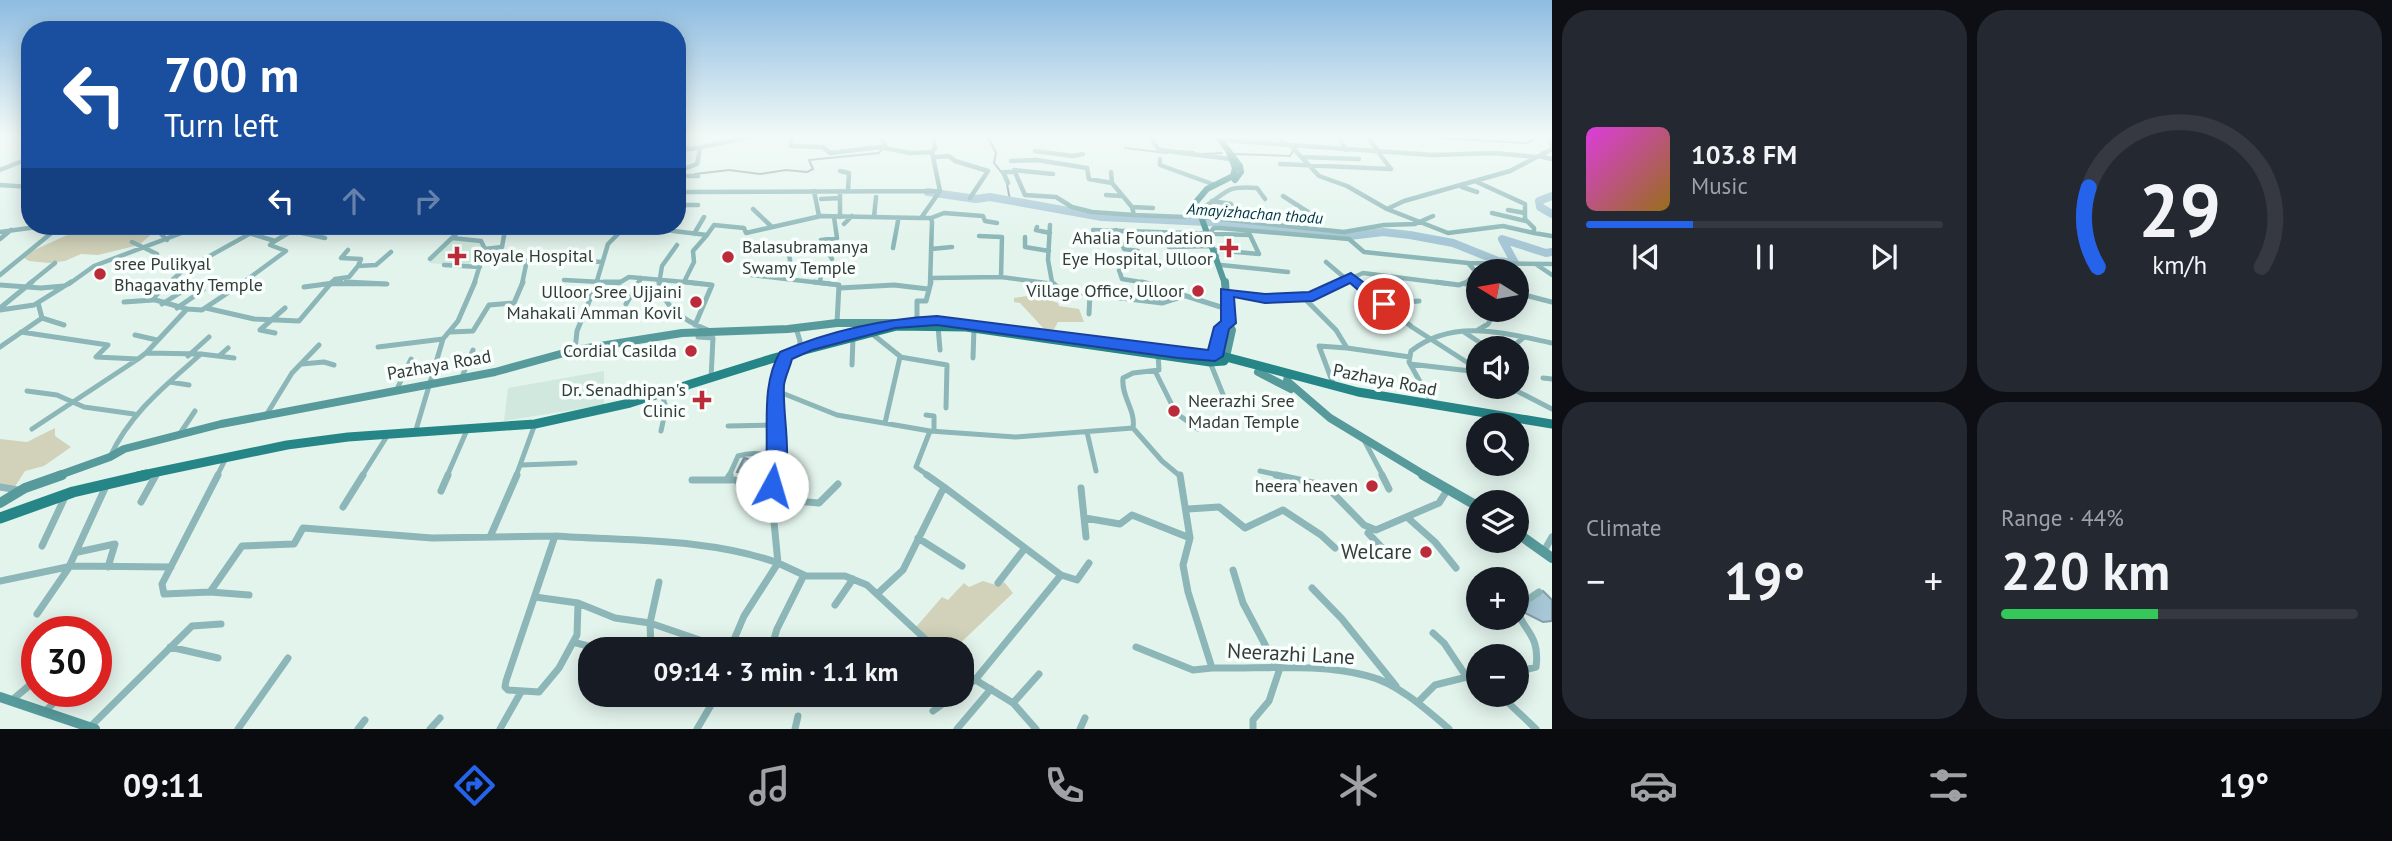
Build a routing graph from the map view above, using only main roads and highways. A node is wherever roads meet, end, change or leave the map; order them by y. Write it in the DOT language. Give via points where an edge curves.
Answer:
graph roads {
  1 [pos="1235,171"];
  2 [pos="1241,171"];
  3 [pos="1199,209"];
  4 [pos="916,323"];
  5 [pos="1228,323"];
  6 [pos="895,324"];
  7 [pos="1157,353"];
  8 [pos="786,356"];
  9 [pos="1212,359"];
  10 [pos="1225,359"];
  11 [pos="1258,372"];
  12 [pos="1288,378"];
  13 [pos="1303,396"];
  14 [pos="1552,426"];
  15 [pos="1466,499"];
  16 [pos="0,503"];
  17 [pos="5,516"];
  18 [pos="1529,541"];
  19 [pos="1548,554"];
  20 [pos="6,699"];
  21 [pos="93,728"];
  1 -- 3 [label="main road" via="1199,197"];
  2 -- 3 [label="main road" via="1236,179 1207,196"];
  3 -- 5 [label="main road" via="1221,265"];
  4 -- 6 [label="main road"];
  4 -- 7 [label="main road"];
  4 -- 7 [label="main road" via="950,322"];
  5 -- 9 [label="main road" via="1222,327"];
  5 -- 10 [label="main road" via="1232,330"];
  6 -- 8 [label="main road"];
  6 -- 8 [label="main road"];
  6 -- 16 [label="main road, Pazhaya Road" via="682,333 575,350 508,369 397,388 124,449 21,490"];
  7 -- 9 [label="main road"];
  8 -- 17 [label="main road" via="662,394 535,424 287,445 108,483"];
  9 -- 10 [label="main road"];
  10 -- 11 [label="main road"];
  10 -- 12 [label="main road, Pazhaya Road"];
  11 -- 12 [label="main road"];
  11 -- 13 [label="main road"];
  12 -- 13 [label="main road"];
  12 -- 14 [label="main road, Pazhaya Road"];
  12 -- 14 [label="main road" via="1361,397"];
  13 -- 15 [label="main road" via="1330,418"];
  18 -- 19 [label="main road"];
  20 -- 21 [label="main road"];
}
